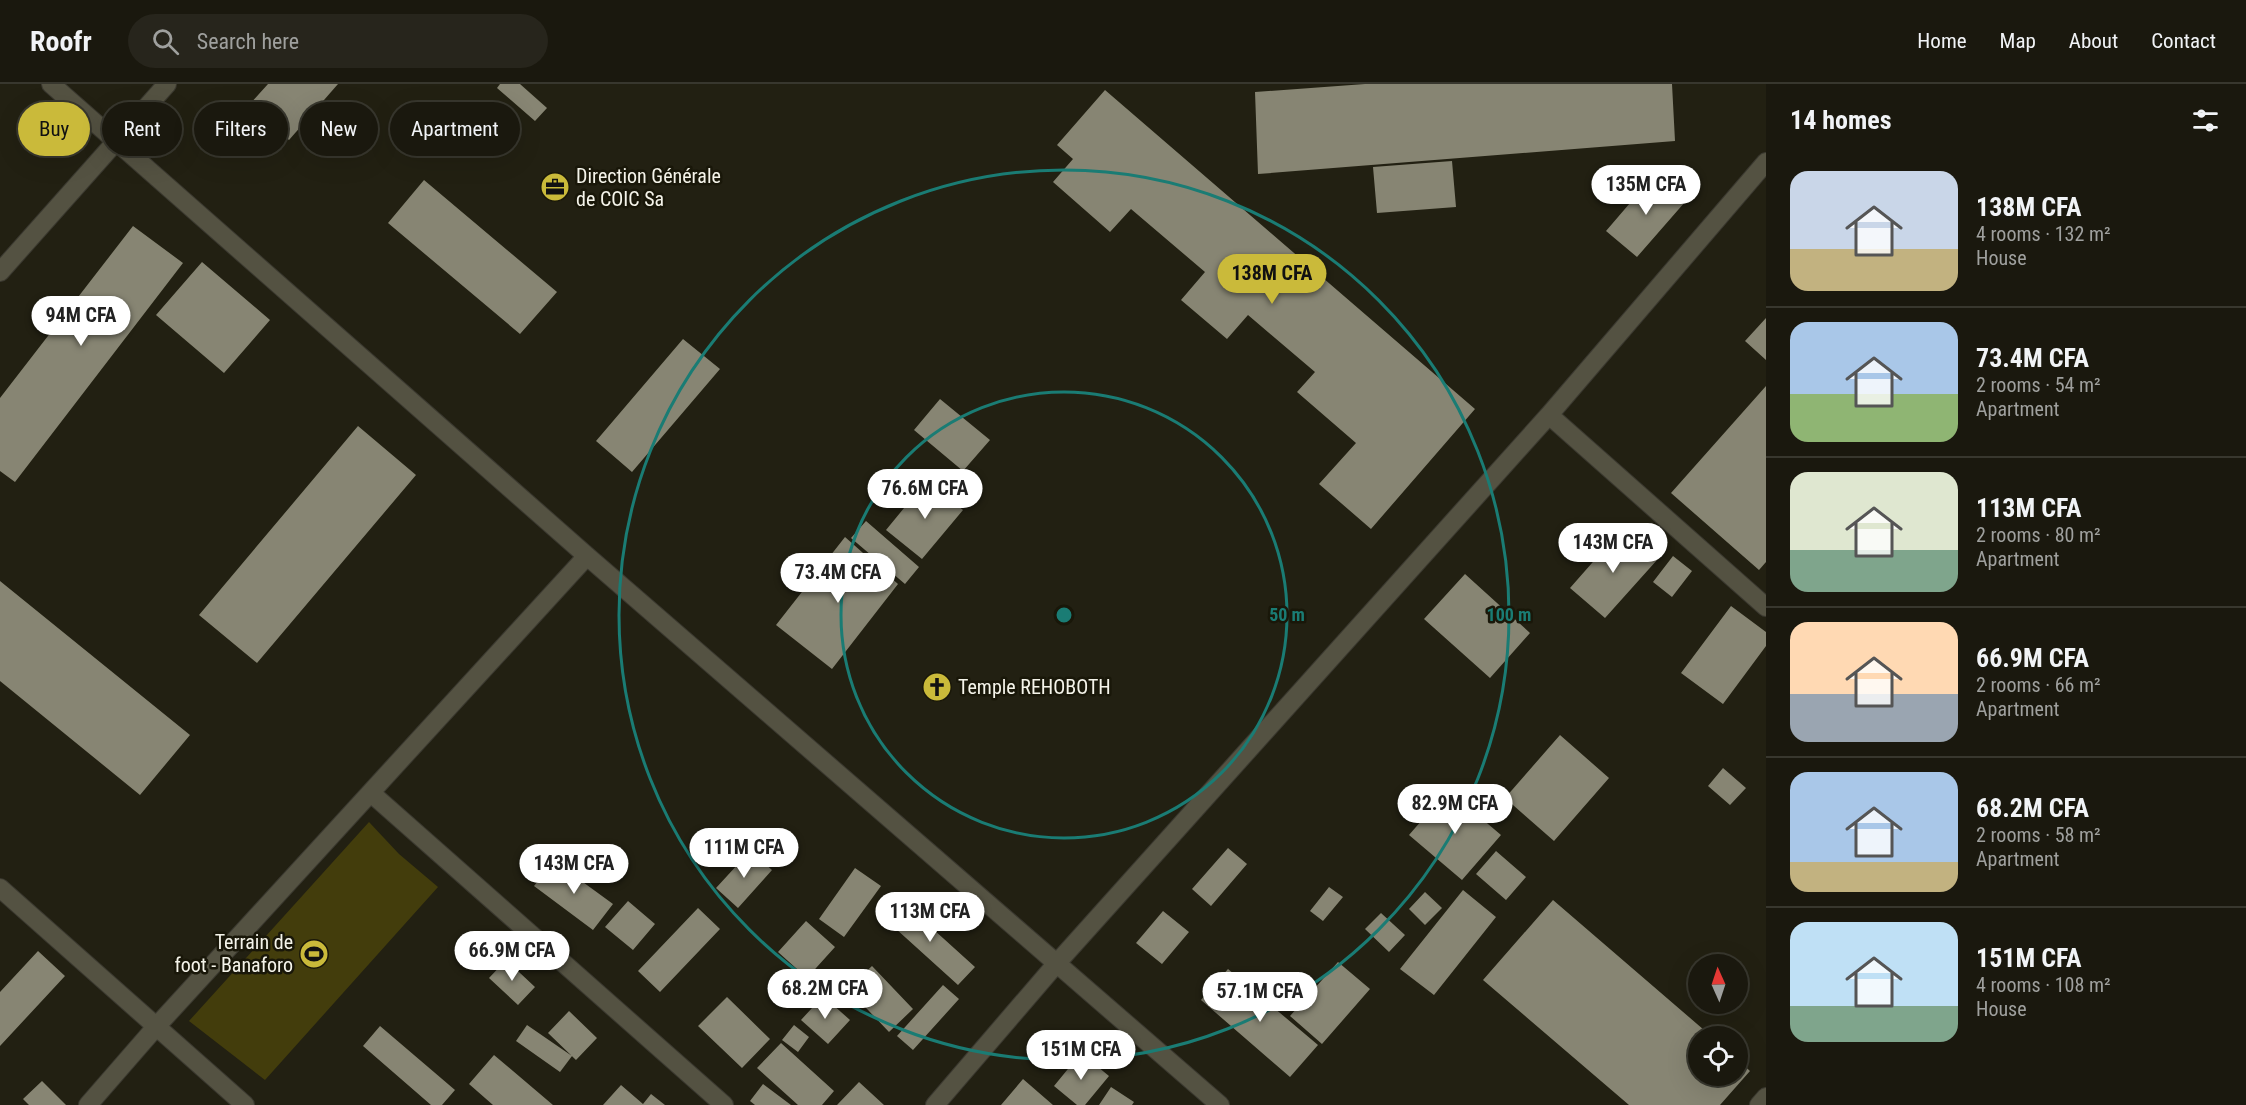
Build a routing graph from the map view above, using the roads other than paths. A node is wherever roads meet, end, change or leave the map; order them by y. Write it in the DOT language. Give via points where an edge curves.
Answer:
graph roads {
  1 [pos="51,84"];
  2 [pos="167,84"];
  3 [pos="151,102"];
  4 [pos="102,130"];
  5 [pos="104,156"];
  6 [pos="131,156"];
  7 [pos="1766,162"];
  8 [pos="0,272"];
  9 [pos="1549,415"];
  10 [pos="586,556"];
  11 [pos="1766,607"];
  12 [pos="371,793"];
  13 [pos="0,888"];
  14 [pos="1057,963"];
  15 [pos="155,1028"];
  16 [pos="1766,1097"];
  17 [pos="88,1105"];
  18 [pos="245,1105"];
  19 [pos="724,1105"];
  20 [pos="935,1105"];
  21 [pos="1220,1105"];
  22 [pos="1759,1105"];
  1 -- 4 [label="street"];
  2 -- 3 [label="street"];
  5 -- 8 [label="street"];
  6 -- 10 [label="street"];
  7 -- 9 [label="street"];
  9 -- 11 [label="street"];
  9 -- 14 [label="street"];
  10 -- 12 [label="street"];
  10 -- 14 [label="street"];
  12 -- 15 [label="street"];
  12 -- 19 [label="street"];
  13 -- 15 [label="street"];
  14 -- 20 [label="street"];
  14 -- 21 [label="street"];
  15 -- 17 [label="street"];
  15 -- 18 [label="street"];
  16 -- 22 [label="street"];
}
